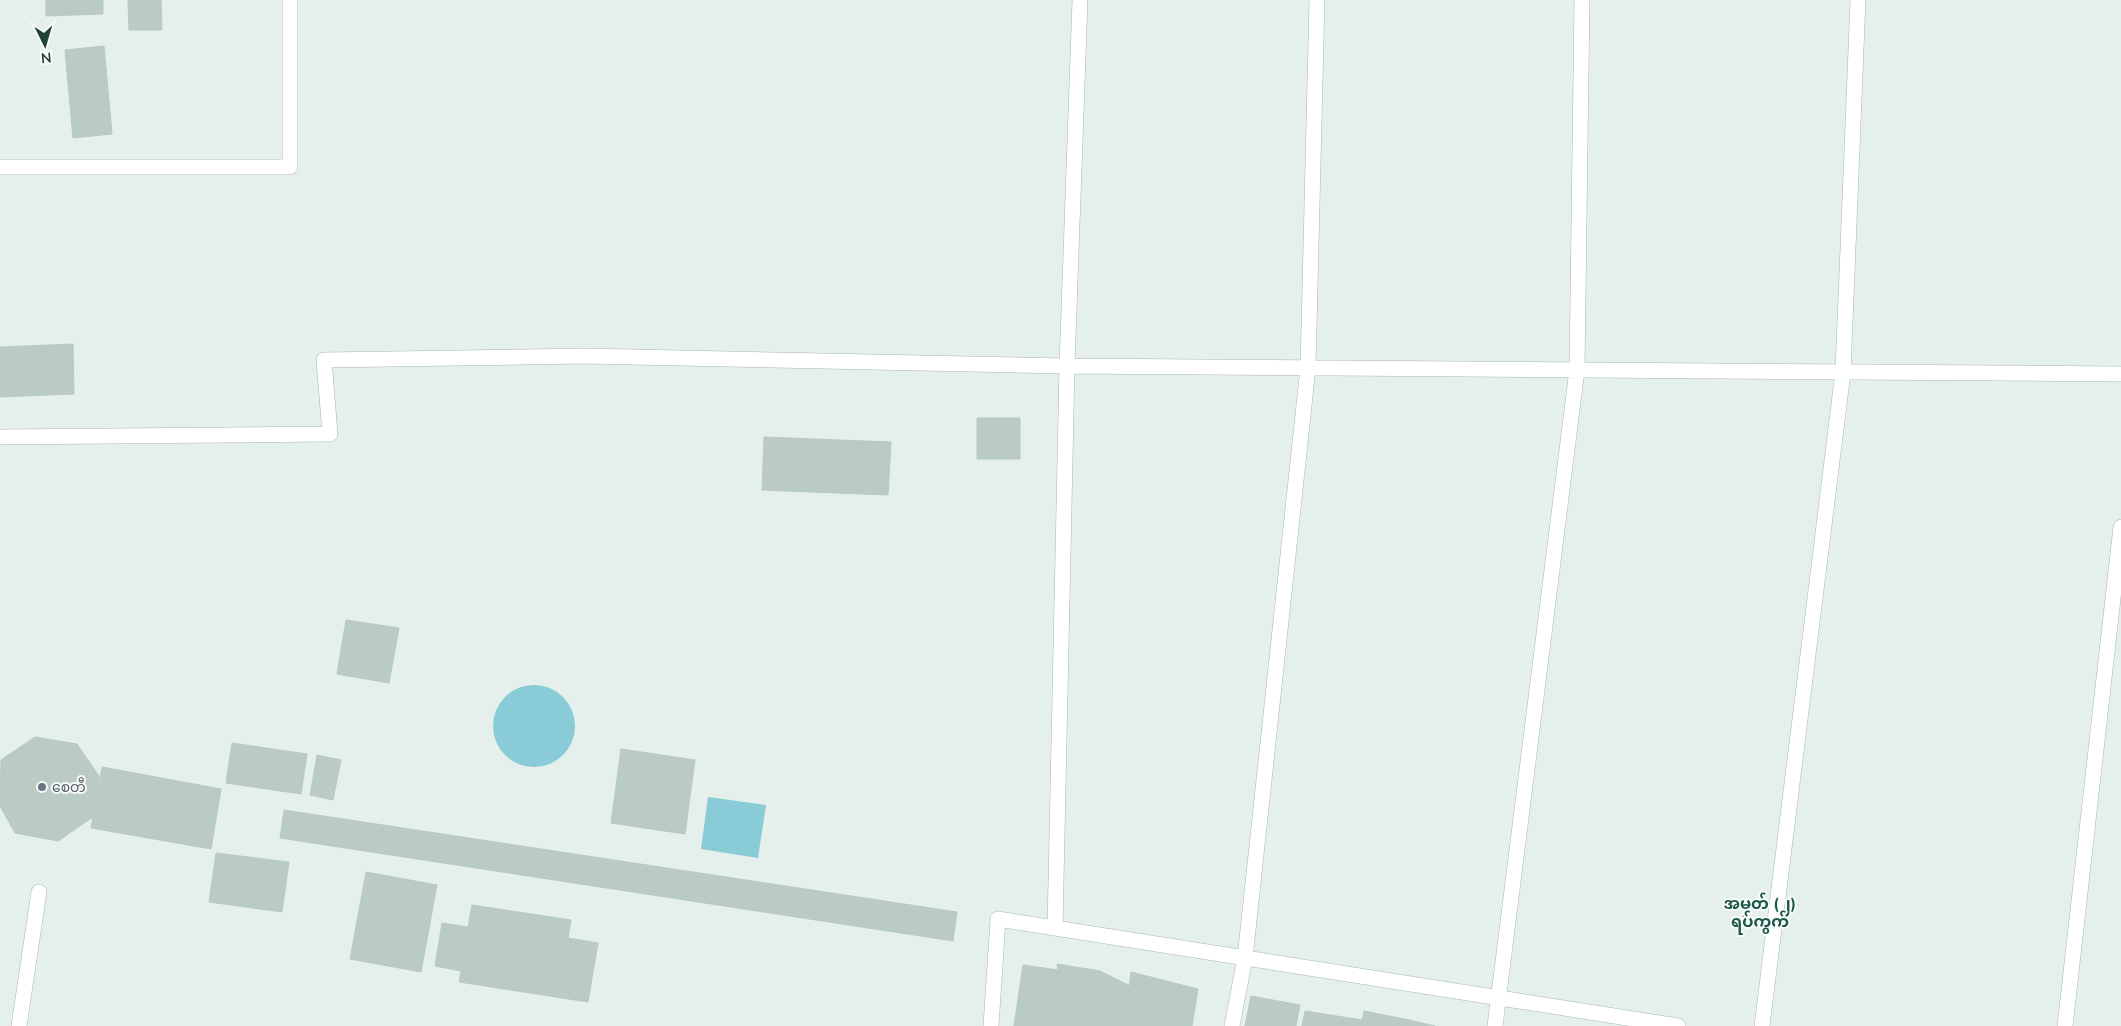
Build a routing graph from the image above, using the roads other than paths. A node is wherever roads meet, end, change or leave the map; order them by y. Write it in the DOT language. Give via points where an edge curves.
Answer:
graph roads {
  1 [pos="290,0"];
  2 [pos="1080,0"];
  3 [pos="1317,0"];
  4 [pos="1582,0"];
  5 [pos="1858,0"];
  6 [pos="0,167"];
  7 [pos="1067,366"];
  8 [pos="1308,368"];
  9 [pos="1577,370"];
  10 [pos="1843,372"];
  11 [pos="2121,374"];
  12 [pos="0,437"];
  13 [pos="2121,527"];
  14 [pos="40,892"];
  15 [pos="1055,928"];
  16 [pos="1245,958"];
  17 [pos="1500,998"];
  18 [pos="19,1026"];
  19 [pos="991,1026"];
  20 [pos="1232,1026"];
  21 [pos="1495,1026"];
  22 [pos="1678,1026"];
  23 [pos="1762,1026"];
  24 [pos="2065,1026"];
  1 -- 6 [label="street" via="290,167"];
  2 -- 7 [label="street"];
  3 -- 8 [label="street"];
  4 -- 9 [label="street"];
  5 -- 10 [label="street"];
  7 -- 8 [label="street"];
  7 -- 12 [label="street" via="584,356 324,360 330,434"];
  7 -- 15 [label="street"];
  8 -- 9 [label="street"];
  8 -- 16 [label="street"];
  9 -- 10 [label="street"];
  9 -- 17 [label="street"];
  10 -- 11 [label="street"];
  10 -- 23 [label="street"];
  13 -- 24 [label="street"];
  14 -- 18 [label="street"];
  15 -- 16 [label="street"];
  15 -- 19 [label="street" via="998,919"];
  16 -- 17 [label="street"];
  16 -- 20 [label="street"];
  17 -- 21 [label="street"];
  17 -- 22 [label="street"];
}
